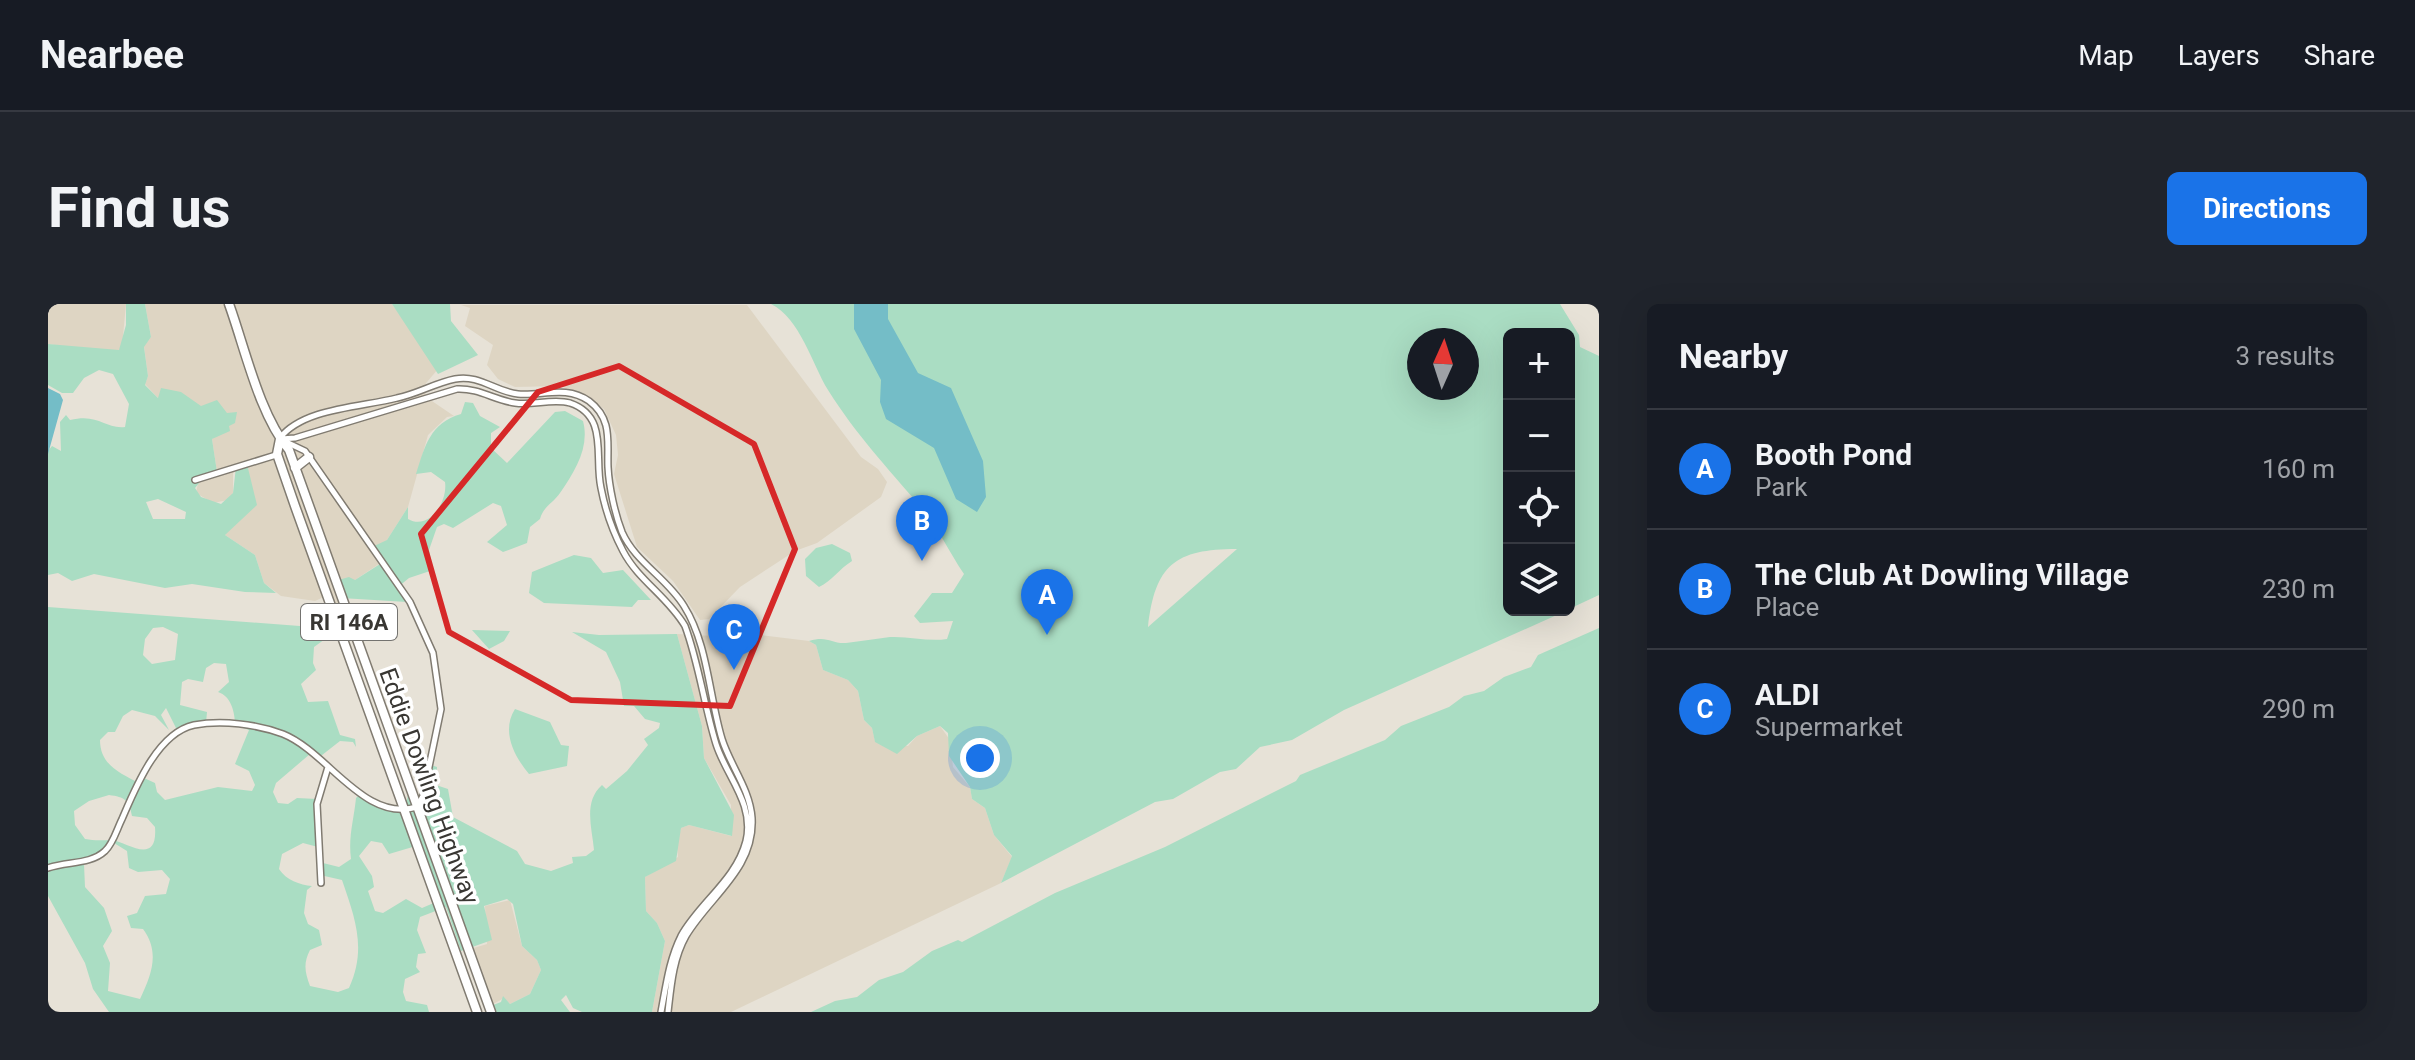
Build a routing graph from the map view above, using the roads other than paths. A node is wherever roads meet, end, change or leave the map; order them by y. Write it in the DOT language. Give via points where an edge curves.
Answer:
graph roads {
  1 [pos="229,304"];
  2 [pos="280,439"];
  3 [pos="277,454"];
  4 [pos="309,457"];
  5 [pos="295,468"];
  6 [pos="195,480"];
  7 [pos="328,767"];
  8 [pos="417,807"];
  9 [pos="404,811"];
  10 [pos="48,868"];
  11 [pos="321,883"];
  12 [pos="477,1012"];
  13 [pos="491,1012"];
  14 [pos="661,1012"];
  15 [pos="668,1012"];
  1 -- 2 [label="main road, Eddie Dowling Highway / RI 146A"];
  2 -- 3 [label="main road"];
  2 -- 4 [label="street"];
  2 -- 5 [label="main road, Eddie Dowling Highway / RI 146A"];
  2 -- 14 [label="street" via="457,389 513,403 566,402 595,424 601,487 614,533 624,554 685,626 716,745 747,817 746,841 723,884 682,935 669,964"];
  2 -- 15 [label="street" via="289,426 455,379 518,394 572,393 600,413 607,427 610,484 622,531 693,620 723,742 752,816 747,850 681,945"];
  3 -- 6 [label="street"];
  3 -- 9 [label="main road, Eddie Dowling Highway / RI 146A"];
  4 -- 5 [label="main road"];
  4 -- 8 [label="street" via="410,602 433,653 441,709"];
  5 -- 8 [label="main road, Eddie Dowling Highway / RI 146A"];
  7 -- 9 [label="street" via="375,803"];
  7 -- 10 [label="street" via="285,735 220,721 189,726 160,749 108,849 93,860"];
  7 -- 11 [label="street" via="317,804"];
  8 -- 9 [label="street"];
  8 -- 13 [label="main road, Eddie Dowling Highway / RI 146A"];
  9 -- 12 [label="main road, Eddie Dowling Highway / RI 146A"];
}
